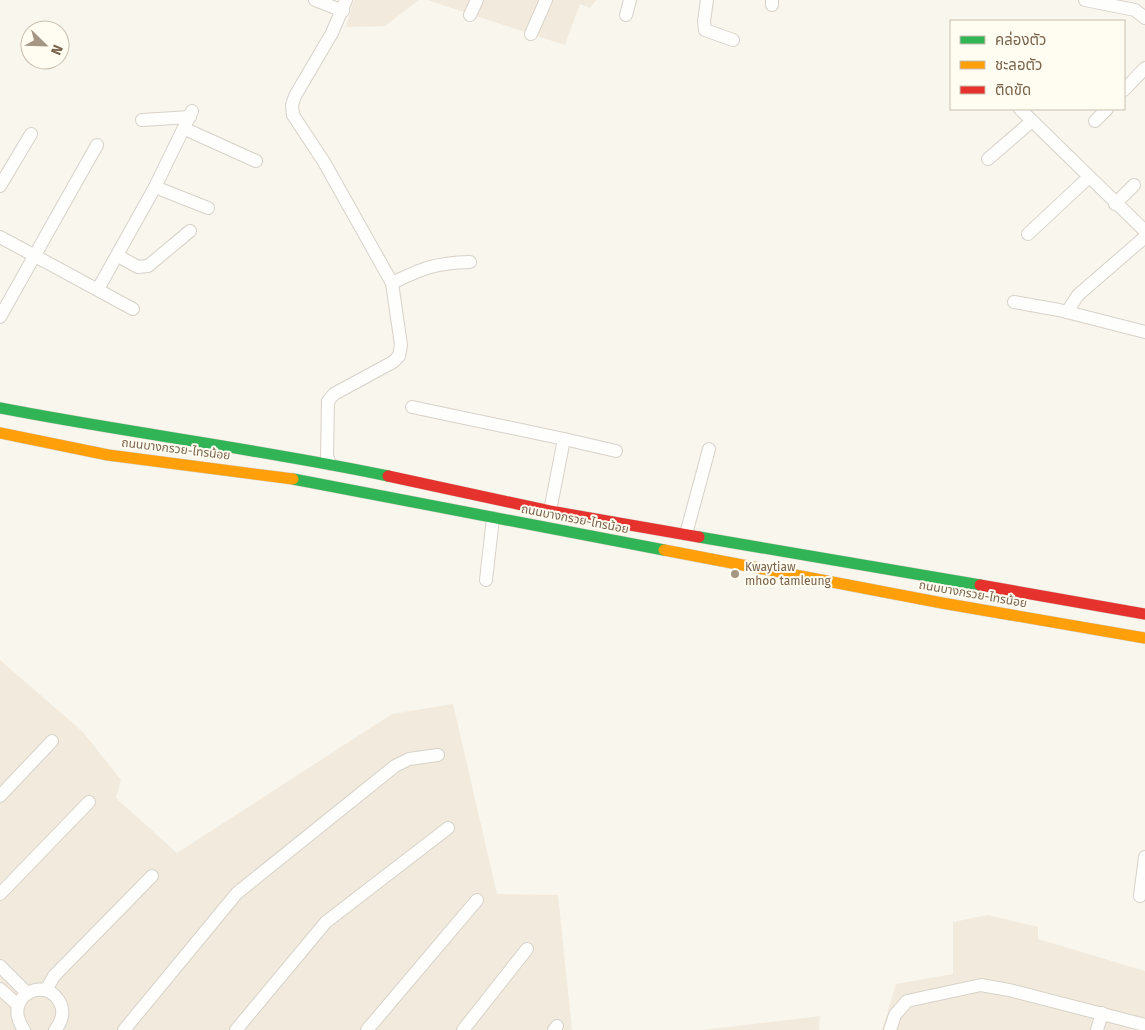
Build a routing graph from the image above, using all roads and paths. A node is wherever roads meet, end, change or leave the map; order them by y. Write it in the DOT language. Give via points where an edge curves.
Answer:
graph roads {
  1 [pos="315,0"];
  2 [pos="477,0"];
  3 [pos="546,0"];
  4 [pos="630,0"];
  5 [pos="708,0"];
  6 [pos="1084,0"];
  7 [pos="345,6"];
  8 [pos="470,15"];
  9 [pos="626,15"];
  10 [pos="1145,18"];
  11 [pos="531,34"];
  12 [pos="733,40"];
  13 [pos="1145,68"];
  14 [pos="1125,89"];
  15 [pos="1021,110"];
  16 [pos="1106,110"];
  17 [pos="189,119"];
  18 [pos="142,120"];
  19 [pos="1032,121"];
  20 [pos="1095,121"];
  21 [pos="31,134"];
  22 [pos="97,145"];
  23 [pos="988,159"];
  24 [pos="256,161"];
  25 [pos="1089,177"];
  26 [pos="1134,185"];
  27 [pos="0,186"];
  28 [pos="155,188"];
  29 [pos="1115,204"];
  30 [pos="208,208"];
  31 [pos="1145,231"];
  32 [pos="190,232"];
  33 [pos="1028,234"];
  34 [pos="0,237"];
  35 [pos="1145,237"];
  36 [pos="35,256"];
  37 [pos="118,256"];
  38 [pos="470,262"];
  39 [pos="392,283"];
  40 [pos="98,288"];
  41 [pos="1014,302"];
  42 [pos="133,309"];
  43 [pos="1067,312"];
  44 [pos="0,317"];
  45 [pos="1145,332"];
  46 [pos="412,407"];
  47 [pos="0,408"];
  48 [pos="0,433"];
  49 [pos="564,438"];
  50 [pos="708,449"];
  51 [pos="616,450"];
  52 [pos="330,464"];
  53 [pos="550,511"];
  54 [pos="493,518"];
  55 [pos="686,534"];
  56 [pos="486,580"];
  57 [pos="1145,614"];
  58 [pos="1145,638"];
  59 [pos="52,741"];
  60 [pos="438,755"];
  61 [pos="0,796"];
  62 [pos="89,802"];
  63 [pos="448,828"];
  64 [pos="1145,857"];
  65 [pos="152,876"];
  66 [pos="0,894"];
  67 [pos="1140,896"];
  68 [pos="477,900"];
  69 [pos="527,949"];
  70 [pos="0,966"];
  71 [pos="46,990"];
  72 [pos="1,991"];
  73 [pos="27,993"];
  74 [pos="18,1005"];
  75 [pos="1102,1013"];
  76 [pos="1145,1025"];
  77 [pos="24,1030"];
  78 [pos="56,1030"];
  79 [pos="124,1030"];
  80 [pos="236,1030"];
  81 [pos="367,1030"];
  82 [pos="462,1030"];
  83 [pos="890,1030"];
  84 [pos="1097,1030"];
  1 -- 7 [label="street"];
  2 -- 8 [label="street"];
  3 -- 11 [label="street"];
  4 -- 9 [label="street"];
  5 -- 12 [label="street" via="705,30"];
  6 -- 10 [label="street" via="1135,10"];
  7 -- 39 [label="street" via="295,96 293,115 324,162"];
  13 -- 14 [label="street"];
  15 -- 19 [label="street"];
  16 -- 20 [label="street"];
  17 -- 18 [label="street"];
  17 -- 24 [label="street"];
  17 -- 28 [label="street"];
  19 -- 23 [label="street"];
  19 -- 25 [label="street"];
  21 -- 27 [label="street"];
  22 -- 36 [label="street"];
  25 -- 29 [label="street"];
  25 -- 33 [label="street"];
  26 -- 29 [label="street"];
  28 -- 30 [label="street"];
  28 -- 37 [label="street"];
  29 -- 31 [label="street"];
  32 -- 37 [label="street" via="148,266 138,267"];
  34 -- 36 [label="street"];
  35 -- 43 [label="street" via="1078,295"];
  36 -- 40 [label="street"];
  36 -- 44 [label="street"];
  37 -- 40 [label="street"];
  38 -- 39 [label="street" via="423,268"];
  39 -- 52 [label="street" via="401,345 399,356 334,394 328,401 327,456"];
  40 -- 42 [label="street"];
  41 -- 43 [label="street"];
  43 -- 45 [label="street"];
  46 -- 49 [label="street"];
  47 -- 52 [label="main road, ถนนบางกรวย-ไทรน้อย"];
  48 -- 54 [label="main road, ถนนบางกรวย-ไทรน้อย" via="108,455 298,480"];
  49 -- 51 [label="street"];
  49 -- 53 [label="street"];
  50 -- 55 [label="street"];
  52 -- 53 [label="main road, ถนนบางกรวย-ไทรน้อย"];
  53 -- 55 [label="main road, ถนนบางกรวย-ไทรน้อย"];
  54 -- 56 [label="street"];
  54 -- 58 [label="main road, ถนนบางกรวย-ไทรน้อย"];
  55 -- 57 [label="main road, ถนนบางกรวย-ไทรน้อย"];
  59 -- 61 [label="street"];
  60 -- 79 [label="street" via="409,759 395,766 237,893"];
  62 -- 66 [label="street"];
  63 -- 80 [label="street" via="326,922"];
  64 -- 67 [label="street"];
  65 -- 71 [label="street" via="54,976"];
  68 -- 81 [label="street"];
  69 -- 82 [label="street"];
  70 -- 73 [label="street"];
  71 -- 73 [label="street"];
  71 -- 78 [label="street" via="55,995 63,1011"];
  72 -- 74 [label="street"];
  73 -- 74 [label="street"];
  74 -- 77 [label="street" via="16,1015"];
  75 -- 76 [label="street"];
  75 -- 83 [label="street" via="981,985 907,1001 894,1015"];
  75 -- 84 [label="street"];
}
